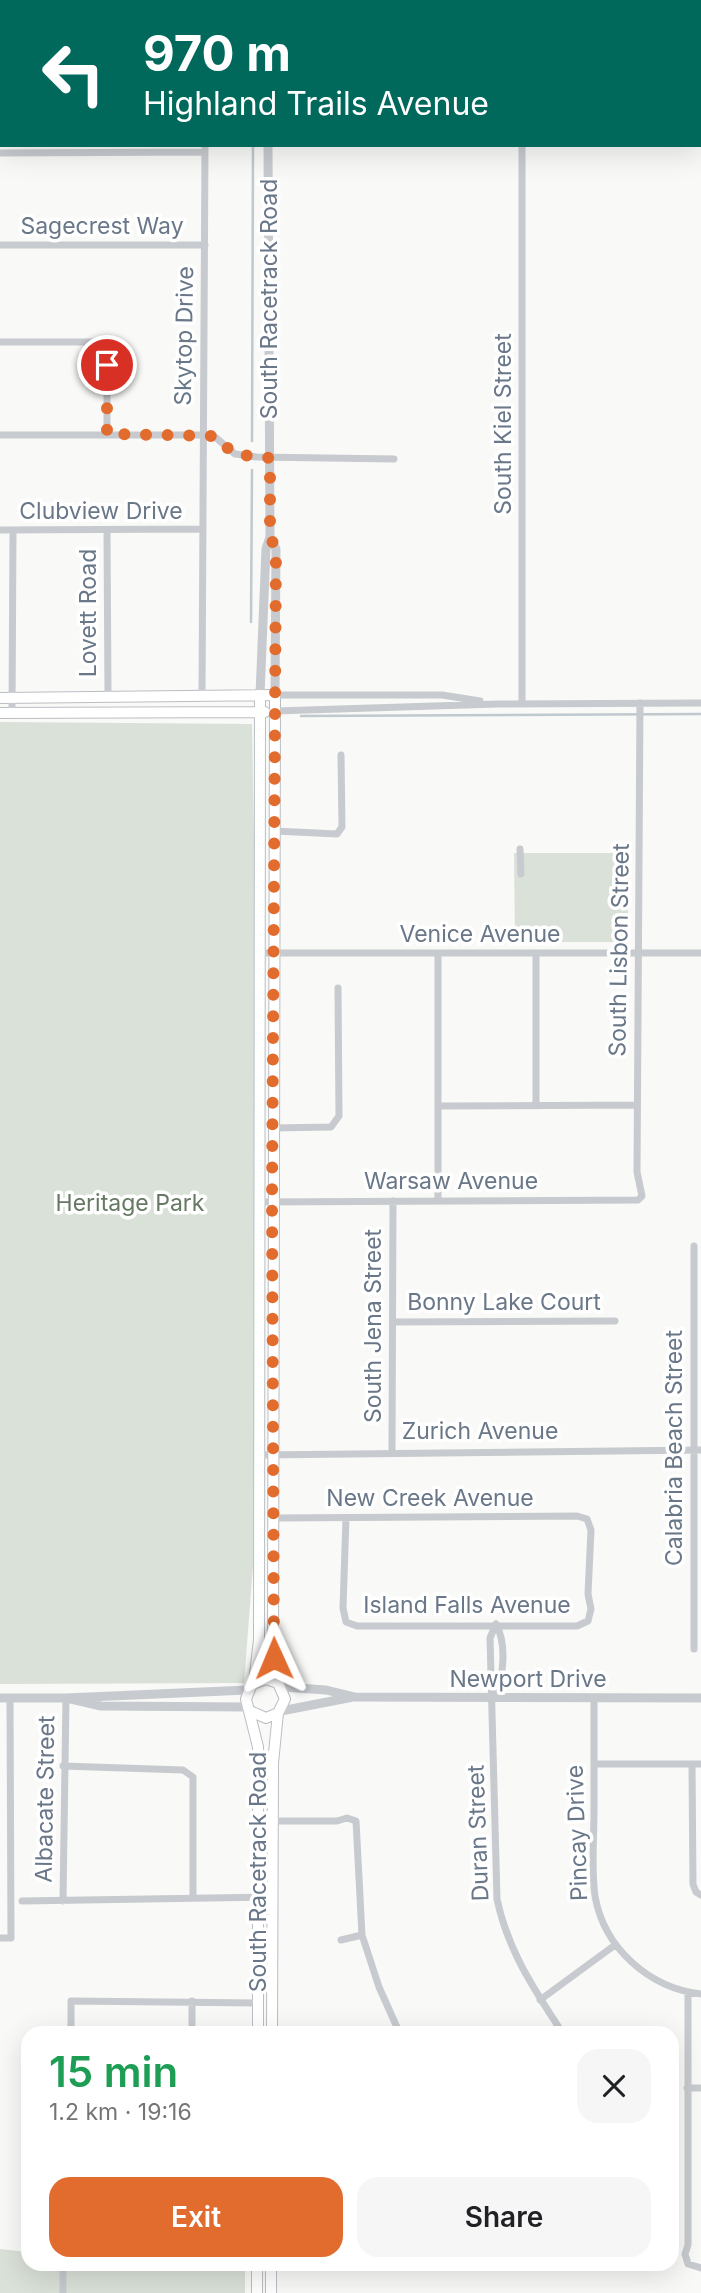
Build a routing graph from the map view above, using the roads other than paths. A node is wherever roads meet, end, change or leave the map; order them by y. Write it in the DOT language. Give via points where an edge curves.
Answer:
graph roads {
  1 [pos="268,147"];
  2 [pos="522,147"];
  3 [pos="108,149"];
  4 [pos="205,149"];
  5 [pos="0,153"];
  6 [pos="0,245"];
  7 [pos="205,245"];
  8 [pos="0,342"];
  9 [pos="107,434"];
  10 [pos="0,435"];
  11 [pos="201,435"];
  12 [pos="270,458"];
  13 [pos="394,458"];
  14 [pos="201,529"];
  15 [pos="0,530"];
  16 [pos="13,530"];
  17 [pos="107,530"];
  18 [pos="270,537"];
  19 [pos="260,695"];
  20 [pos="275,695"];
  21 [pos="107,696"];
  22 [pos="202,696"];
  23 [pos="0,698"];
  24 [pos="12,698"];
  25 [pos="640,703"];
  26 [pos="701,703"];
  27 [pos="498,704"];
  28 [pos="522,704"];
  29 [pos="275,711"];
  30 [pos="260,712"];
  31 [pos="0,713"];
  32 [pos="12,713"];
  33 [pos="341,755"];
  34 [pos="274,831"];
  35 [pos="520,849"];
  36 [pos="521,874"];
  37 [pos="259,953"];
  38 [pos="274,953"];
  39 [pos="438,953"];
  40 [pos="536,953"];
  41 [pos="637,953"];
  42 [pos="701,953"];
  43 [pos="338,988"];
  44 [pos="638,1105"];
  45 [pos="438,1106"];
  46 [pos="536,1106"];
  47 [pos="272,1128"];
  48 [pos="642,1196"];
  49 [pos="393,1201"];
  50 [pos="438,1201"];
  51 [pos="260,1202"];
  52 [pos="272,1202"];
  53 [pos="694,1246"];
  54 [pos="615,1321"];
  55 [pos="393,1322"];
  56 [pos="697,1450"];
  57 [pos="392,1451"];
  58 [pos="274,1454"];
  59 [pos="260,1455"];
  60 [pos="274,1518"];
  61 [pos="346,1518"];
  62 [pos="588,1621"];
  63 [pos="496,1624"];
  64 [pos="694,1650"];
  65 [pos="280,1685"];
  66 [pos="251,1686"];
  67 [pos="355,1697"];
  68 [pos="5,1698"];
  69 [pos="66,1698"];
  70 [pos="494,1698"];
  71 [pos="701,1698"];
  72 [pos="594,1699"];
  73 [pos="249,1709"];
  74 [pos="280,1712"];
  75 [pos="0,1763"];
  76 [pos="11,1763"];
  77 [pos="594,1764"];
  78 [pos="692,1764"];
  79 [pos="701,1764"];
  80 [pos="63,1766"];
  81 [pos="272,1821"];
  82 [pos="0,1841"];
  83 [pos="11,1841"];
  84 [pos="0,1889"];
  85 [pos="11,1889"];
  86 [pos="701,1895"];
  87 [pos="258,1897"];
  88 [pos="272,1897"];
  89 [pos="193,1898"];
  90 [pos="22,1901"];
  91 [pos="63,1901"];
  92 [pos="362,1935"];
  93 [pos="0,1938"];
  94 [pos="341,1940"];
  95 [pos="615,1945"];
  96 [pos="688,1992"];
  97 [pos="701,1994"];
  98 [pos="540,2000"];
  99 [pos="192,2001"];
  100 [pos="258,2003"];
  101 [pos="71,2026"];
  102 [pos="192,2026"];
  103 [pos="258,2026"];
  104 [pos="272,2026"];
  105 [pos="396,2026"];
  106 [pos="558,2026"];
  107 [pos="687,2088"];
  108 [pos="701,2088"];
  109 [pos="701,2268"];
  110 [pos="63,2271"];
  111 [pos="257,2271"];
  112 [pos="271,2271"];
  113 [pos="63,2293"];
  114 [pos="257,2293"];
  115 [pos="271,2293"];
  1 -- 12 [label="street, South Racetrack Road"];
  2 -- 28 [label="street, South Kiel Street"];
  3 -- 4 [label="street"];
  3 -- 5 [label="street"];
  4 -- 7 [label="street, Skytop Drive"];
  6 -- 7 [label="street, Sagecrest Way"];
  7 -- 11 [label="street, Skytop Drive"];
  8 -- 9 [label="street" via="107,342"];
  9 -- 10 [label="street"];
  9 -- 11 [label="street"];
  11 -- 12 [label="street" via="215,436 234,454"];
  11 -- 14 [label="street, Skytop Drive"];
  12 -- 13 [label="street"];
  12 -- 18 [label="street, South Racetrack Road"];
  14 -- 17 [label="street, Clubview Drive"];
  14 -- 22 [label="street, Skytop Drive"];
  15 -- 16 [label="street, Clubview Drive"];
  16 -- 17 [label="street, Clubview Drive"];
  16 -- 24 [label="street" via="8,637"];
  17 -- 21 [label="street, Lovett Road"];
  18 -- 19 [label="street, South Racetrack Road"];
  18 -- 20 [label="street, South Racetrack Road" via="276,549"];
  19 -- 20 [label="main road"];
  19 -- 22 [label="main road"];
  19 -- 30 [label="main road, South Racetrack Road"];
  20 -- 27 [label="street" via="442,695"];
  20 -- 29 [label="main road, South Racetrack Road"];
  21 -- 22 [label="main road"];
  21 -- 24 [label="main road"];
  23 -- 24 [label="main road"];
  24 -- 32 [label="street"];
  25 -- 26 [label="street"];
  25 -- 28 [label="street"];
  25 -- 41 [label="street, South Lisbon Street"];
  27 -- 28 [label="street"];
  27 -- 29 [label="street"];
  29 -- 30 [label="main road"];
  29 -- 34 [label="main road, South Racetrack Road"];
  30 -- 32 [label="main road"];
  30 -- 37 [label="main road, South Racetrack Road"];
  31 -- 32 [label="main road"];
  33 -- 34 [label="street" via="342,827 337,834"];
  34 -- 38 [label="main road, South Racetrack Road"];
  35 -- 36 [label="street"];
  37 -- 38 [label="street, Venice Avenue"];
  37 -- 51 [label="main road, South Racetrack Road"];
  38 -- 39 [label="street, Venice Avenue"];
  38 -- 47 [label="main road, South Racetrack Road"];
  39 -- 40 [label="street, Venice Avenue"];
  39 -- 45 [label="street"];
  40 -- 41 [label="street, Venice Avenue"];
  40 -- 46 [label="street"];
  41 -- 42 [label="street, Venice Avenue"];
  41 -- 44 [label="street, South Lisbon Street"];
  43 -- 47 [label="street" via="339,1116 323,1129"];
  44 -- 46 [label="street"];
  44 -- 48 [label="street, South Lisbon Street"];
  45 -- 46 [label="street"];
  45 -- 50 [label="street"];
  47 -- 52 [label="main road, South Racetrack Road"];
  48 -- 50 [label="street, Warsaw Avenue" via="638,1200"];
  49 -- 50 [label="street, Warsaw Avenue"];
  49 -- 52 [label="street, Warsaw Avenue"];
  49 -- 55 [label="street, South Jena Street"];
  51 -- 52 [label="street, Warsaw Avenue"];
  51 -- 59 [label="main road, South Racetrack Road"];
  52 -- 58 [label="main road, South Racetrack Road"];
  53 -- 56 [label="street, Calabria Beach Street"];
  54 -- 55 [label="street, Bonny Lake Court"];
  55 -- 57 [label="street, South Jena Street"];
  56 -- 57 [label="street, Zurich Avenue"];
  56 -- 64 [label="street, Calabria Beach Street"];
  57 -- 58 [label="street, Zurich Avenue"];
  58 -- 59 [label="street, Zurich Avenue"];
  58 -- 60 [label="main road, South Racetrack Road"];
  59 -- 66 [label="main road, South Racetrack Road" via="259,1640"];
  60 -- 61 [label="street, New Creek Avenue"];
  60 -- 65 [label="main road, South Racetrack Road" via="273,1642"];
  61 -- 62 [label="street, New Creek Avenue" via="587,1519 591,1530"];
  61 -- 63 [label="street, Island Falls Avenue" via="346,1622 357,1626"];
  62 -- 63 [label="street, Island Falls Avenue" via="577,1626"];
  63 -- 70 [label="street, Duran Street" via="490,1635"];
  65 -- 66 [label="main road" via="266,1679"];
  65 -- 67 [label="street, Newport Drive"];
  65 -- 74 [label="main road" via="285,1699"];
  66 -- 69 [label="street"];
  66 -- 73 [label="main road"];
  67 -- 70 [label="street, Newport Drive"];
  67 -- 74 [label="street, Newport Drive"];
  68 -- 69 [label="street"];
  68 -- 76 [label="street"];
  69 -- 73 [label="street" via="100,1706"];
  69 -- 80 [label="street, Albacate Street"];
  70 -- 72 [label="street, Newport Drive"];
  70 -- 98 [label="street, Duran Street" via="497,1899 511,1947"];
  71 -- 72 [label="street, Newport Drive"];
  72 -- 77 [label="street, Pincay Drive"];
  73 -- 74 [label="main road" via="266,1718"];
  73 -- 87 [label="main road, South Racetrack Road" via="258,1747"];
  74 -- 81 [label="main road, South Racetrack Road" via="274,1740"];
  75 -- 76 [label="street"];
  76 -- 83 [label="street"];
  77 -- 78 [label="street"];
  77 -- 95 [label="street, Pincay Drive" via="595,1896"];
  78 -- 79 [label="street"];
  78 -- 86 [label="street" via="693,1884"];
  80 -- 89 [label="street" via="183,1770 193,1777"];
  80 -- 91 [label="street, Albacate Street"];
  81 -- 88 [label="main road, South Racetrack Road"];
  81 -- 92 [label="street" via="356,1821"];
  82 -- 83 [label="street"];
  83 -- 85 [label="street"];
  84 -- 85 [label="street"];
  85 -- 93 [label="street" via="11,1938"];
  87 -- 88 [label="street"];
  87 -- 89 [label="street"];
  87 -- 100 [label="main road, South Racetrack Road"];
  88 -- 104 [label="main road, South Racetrack Road"];
  89 -- 91 [label="street"];
  90 -- 91 [label="street"];
  92 -- 94 [label="street"];
  92 -- 105 [label="street"];
  95 -- 96 [label="street, Pincay Drive" via="641,1970"];
  95 -- 98 [label="street"];
  96 -- 97 [label="street, Pincay Drive"];
  96 -- 107 [label="street"];
  98 -- 106 [label="street, Duran Street"];
  99 -- 100 [label="street"];
  99 -- 101 [label="street" via="71,2001"];
  99 -- 102 [label="street"];
  100 -- 103 [label="main road, South Racetrack Road"];
  107 -- 108 [label="street"];
  107 -- 109 [label="street" via="685,2254 688,2264"];
  110 -- 113 [label="street"];
  111 -- 114 [label="main road"];
  112 -- 115 [label="main road"];
}
